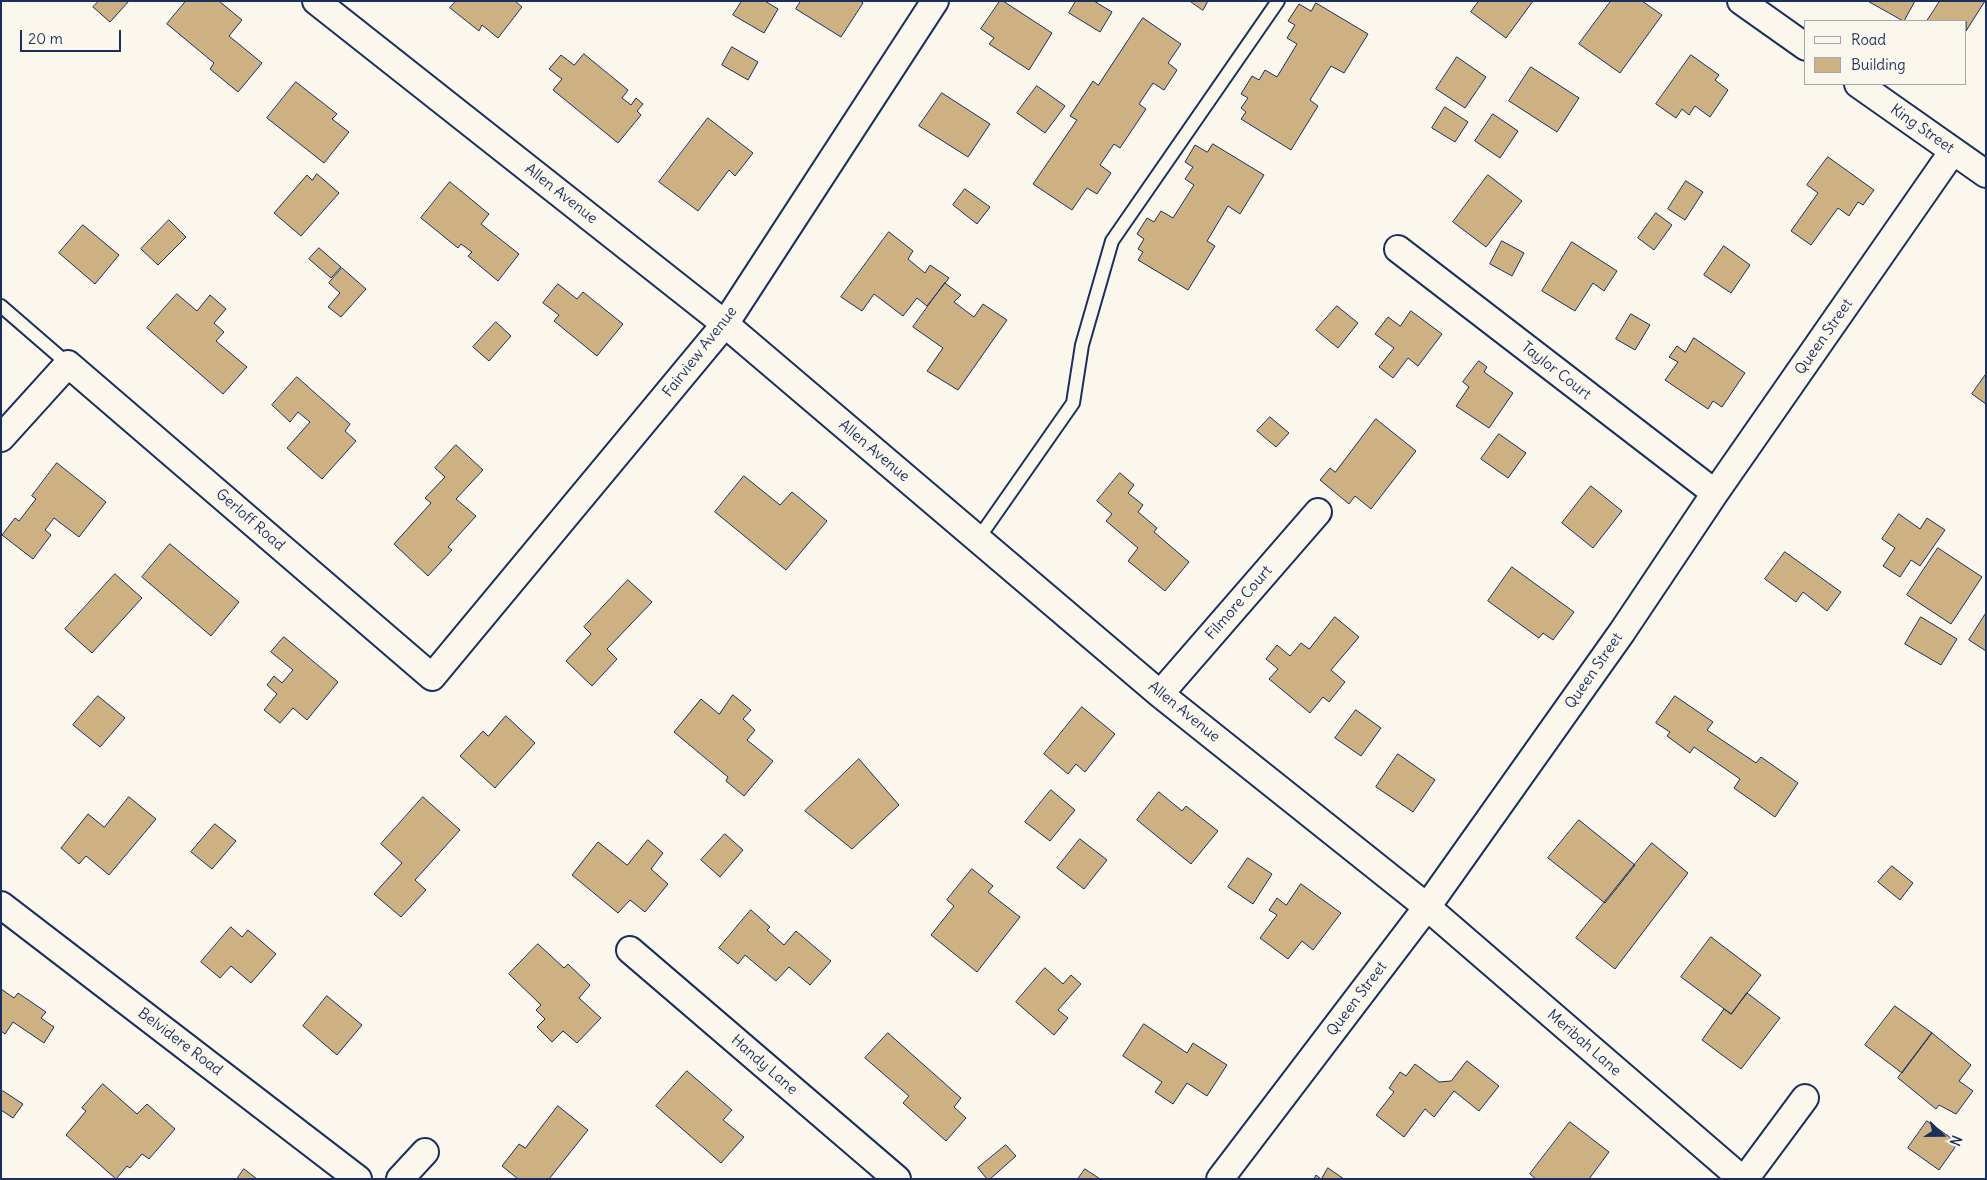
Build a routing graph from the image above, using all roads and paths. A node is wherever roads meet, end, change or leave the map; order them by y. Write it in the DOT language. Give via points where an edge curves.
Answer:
graph roads {
  1 [pos="316,1"];
  2 [pos="935,1"];
  3 [pos="1278,1"];
  4 [pos="1741,1"];
  5 [pos="1804,46"];
  6 [pos="1859,85"];
  7 [pos="1953,151"];
  8 [pos="1986,174"];
  9 [pos="1398,248"];
  10 [pos="1,306"];
  11 [pos="725,324"];
  12 [pos="68,364"];
  13 [pos="1,438"];
  14 [pos="1715,492"];
  15 [pos="1318,512"];
  16 [pos="978,539"];
  17 [pos="432,677"];
  18 [pos="1160,694"];
  19 [pos="1,905"];
  20 [pos="1427,906"];
  21 [pos="630,950"];
  22 [pos="1805,1098"];
  23 [pos="425,1152"];
  24 [pos="358,1179"];
  25 [pos="400,1179"];
  26 [pos="897,1179"];
  27 [pos="1220,1179"];
  28 [pos="1744,1179"];
  1 -- 11 [label="street, Allen Avenue"];
  2 -- 11 [label="street, Fairview Avenue"];
  3 -- 16 [label="lane" via="1112,241 1082,345 1073,403"];
  4 -- 5 [label="street"];
  6 -- 7 [label="street, King Street"];
  7 -- 8 [label="street, King Street"];
  7 -- 14 [label="street, Queen Street"];
  9 -- 14 [label="street, Taylor Court"];
  10 -- 12 [label="lane"];
  11 -- 16 [label="street, Allen Avenue"];
  11 -- 17 [label="street, Fairview Avenue"];
  12 -- 13 [label="street"];
  12 -- 17 [label="street, Gerloff Road"];
  14 -- 20 [label="street, Queen Street" via="1625,628"];
  15 -- 18 [label="street, Filmore Court"];
  16 -- 18 [label="street, Allen Avenue"];
  18 -- 20 [label="street, Allen Avenue"];
  19 -- 24 [label="street, Belvidere Road"];
  20 -- 27 [label="street, Queen Street"];
  20 -- 28 [label="street, Meribah Lane"];
  21 -- 26 [label="street, Handy Lane"];
  22 -- 28 [label="street, Meribah Lane"];
  23 -- 25 [label="street"];
}
